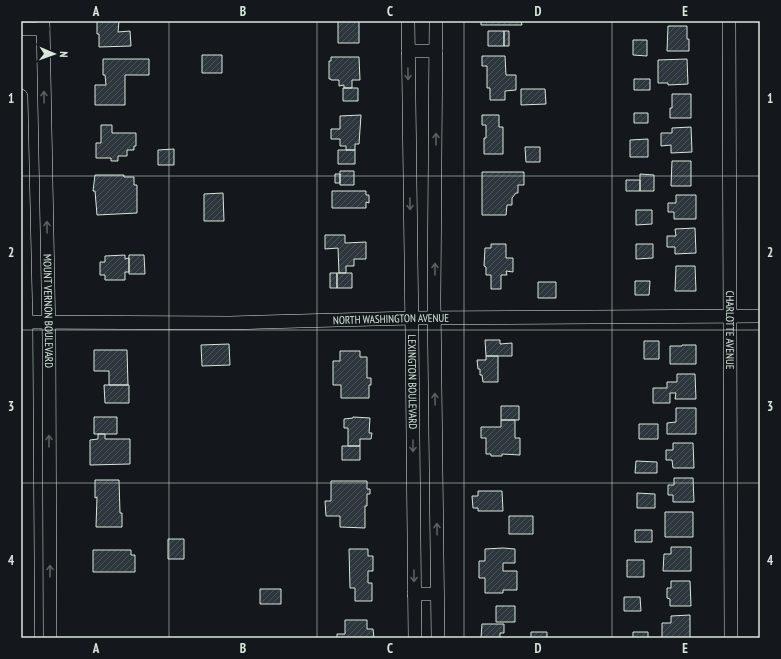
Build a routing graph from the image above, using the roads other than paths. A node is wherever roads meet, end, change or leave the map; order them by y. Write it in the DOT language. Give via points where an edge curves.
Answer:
graph roads {
  1 [pos="408,21"];
  2 [pos="436,21"];
  3 [pos="729,21"];
  4 [pos="43,25"];
  5 [pos="21,29"];
  6 [pos="408,51"];
  7 [pos="436,51"];
  8 [pos="21,96"];
  9 [pos="730,316"];
  10 [pos="760,316"];
  11 [pos="412,318"];
  12 [pos="435,318"];
  13 [pos="24,322"];
  14 [pos="48,322"];
  15 [pos="28,593"];
  16 [pos="50,593"];
  17 [pos="414,594"];
  18 [pos="438,594"];
  19 [pos="28,638"];
  20 [pos="50,638"];
  21 [pos="414,638"];
  22 [pos="438,638"];
  23 [pos="731,638"];
  1 -- 6 [label="street, LEXINGTON BOULEVARD"];
  2 -- 7 [label="street, LEXINGTON BOULEVARD"];
  3 -- 9 [label="street, CHARLOTTE AVENUE"];
  4 -- 5 [label="street, MOUNT VERNON BOULEVARD"];
  14 -- 4 [label="street, MOUNT VERNON BOULEVARD, one-way"];
  6 -- 7 [label="street"];
  6 -- 11 [label="street, LEXINGTON BOULEVARD, one-way"];
  12 -- 7 [label="street, LEXINGTON BOULEVARD, one-way"];
  8 -- 13 [label="street, MOUNT VERNON BOULEVARD"];
  9 -- 10 [label="street, NORTH WASHINGTON AVENUE"];
  9 -- 12 [label="street, NORTH WASHINGTON AVENUE"];
  9 -- 23 [label="street, CHARLOTTE AVENUE"];
  11 -- 12 [label="street, NORTH WASHINGTON AVENUE"];
  11 -- 14 [label="street, NORTH WASHINGTON AVENUE"];
  11 -- 17 [label="street, LEXINGTON BOULEVARD, one-way"];
  18 -- 12 [label="street, LEXINGTON BOULEVARD, one-way"];
  13 -- 14 [label="street, NORTH WASHINGTON AVENUE"];
  13 -- 15 [label="street, MOUNT VERNON BOULEVARD"];
  16 -- 14 [label="street, MOUNT VERNON BOULEVARD, one-way"];
  15 -- 16 [label="street"];
  15 -- 19 [label="street, MOUNT VERNON BOULEVARD"];
  16 -- 20 [label="street, MOUNT VERNON BOULEVARD"];
  17 -- 18 [label="street"];
  17 -- 21 [label="street, LEXINGTON BOULEVARD"];
  18 -- 22 [label="street, LEXINGTON BOULEVARD"];
}
